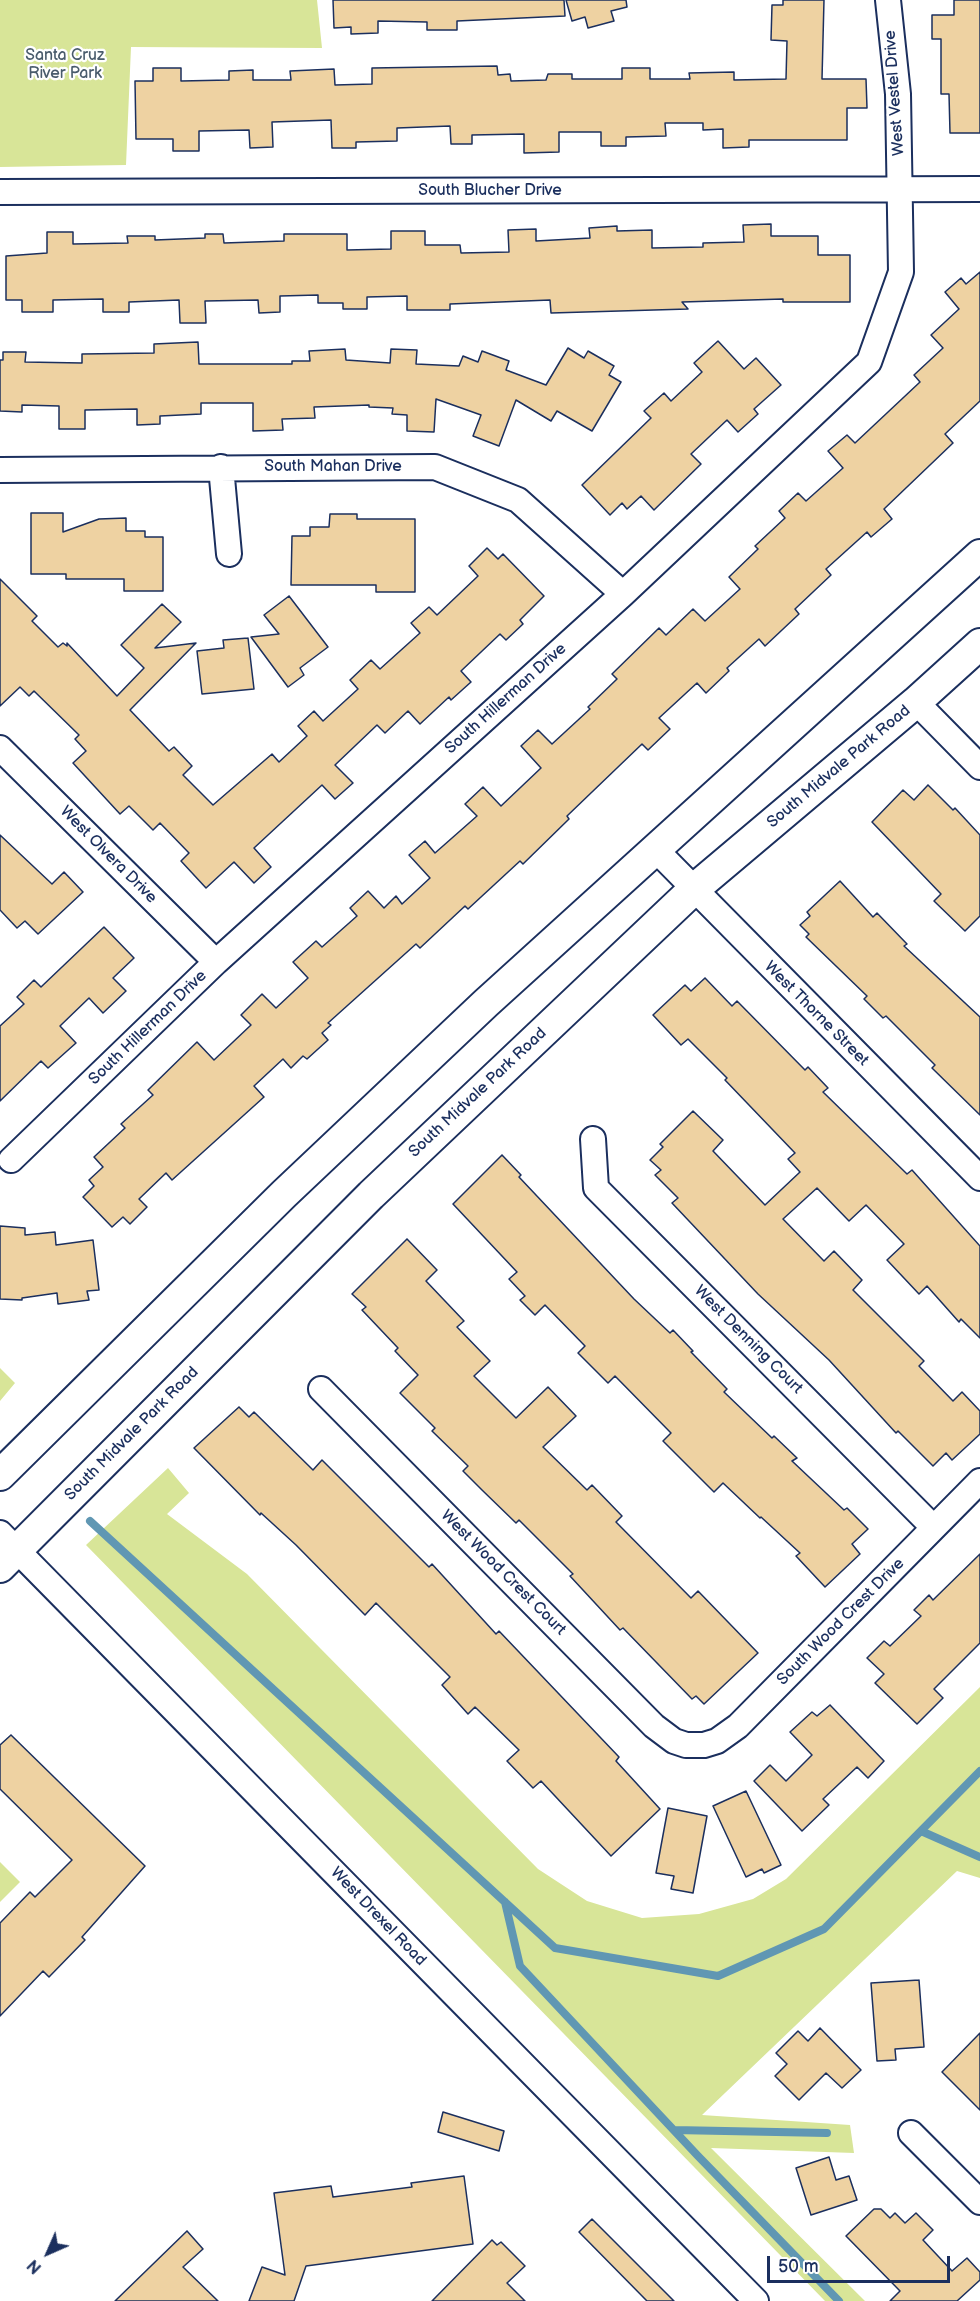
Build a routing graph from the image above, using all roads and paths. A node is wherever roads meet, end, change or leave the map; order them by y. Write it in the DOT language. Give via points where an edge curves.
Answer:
graph roads {
  1 [pos="888,0"];
  2 [pos="900,187"];
  3 [pos="980,189"];
  4 [pos="0,192"];
  5 [pos="221,467"];
  6 [pos="0,470"];
  7 [pos="230,554"];
  8 [pos="980,555"];
  9 [pos="623,594"];
  10 [pos="980,644"];
  11 [pos="916,702"];
  12 [pos="0,748"];
  13 [pos="980,767"];
  14 [pos="654,848"];
  15 [pos="693,890"];
  16 [pos="216,962"];
  17 [pos="593,1139"];
  18 [pos="11,1160"];
  19 [pos="980,1178"];
  20 [pos="321,1389"];
  21 [pos="0,1475"];
  22 [pos="980,1481"];
  23 [pos="933,1527"];
  24 [pos="6,1550"];
  25 [pos="691,1753"];
  26 [pos="911,2133"];
  27 [pos="980,2202"];
  28 [pos="756,2301"];
  1 -- 2 [label="street, West Vestel Drive" via="898,94"];
  2 -- 3 [label="street, South Blucher Drive"];
  2 -- 4 [label="street, South Blucher Drive" via="790,191"];
  2 -- 9 [label="street, South Hillerman Drive" via="901,272 869,362"];
  5 -- 6 [label="street, South Mahan Drive"];
  5 -- 7 [label="street"];
  5 -- 9 [label="street, South Mahan Drive" via="435,467 518,500"];
  8 -- 14 [label="main road"];
  9 -- 16 [label="street, South Hillerman Drive"];
  10 -- 11 [label="main road, South Midvale Park Road"];
  11 -- 13 [label="street"];
  11 -- 15 [label="main road, South Midvale Park Road"];
  12 -- 16 [label="street, West Olvera Drive"];
  14 -- 15 [label="street, West Thorne Street"];
  14 -- 21 [label="main road" via="284,1194"];
  15 -- 19 [label="street, West Thorne Street"];
  15 -- 24 [label="main road, South Midvale Park Road" via="371,1195"];
  16 -- 18 [label="street, South Hillerman Drive"];
  17 -- 23 [label="street, West Denning Court" via="596,1188"];
  20 -- 25 [label="street, West Wood Crest Court" via="654,1726"];
  22 -- 23 [label="street, South Wood Crest Drive"];
  23 -- 25 [label="street, South Wood Crest Drive" via="738,1726"];
  24 -- 28 [label="street, West Drexel Road"];
  26 -- 27 [label="street"];
}
